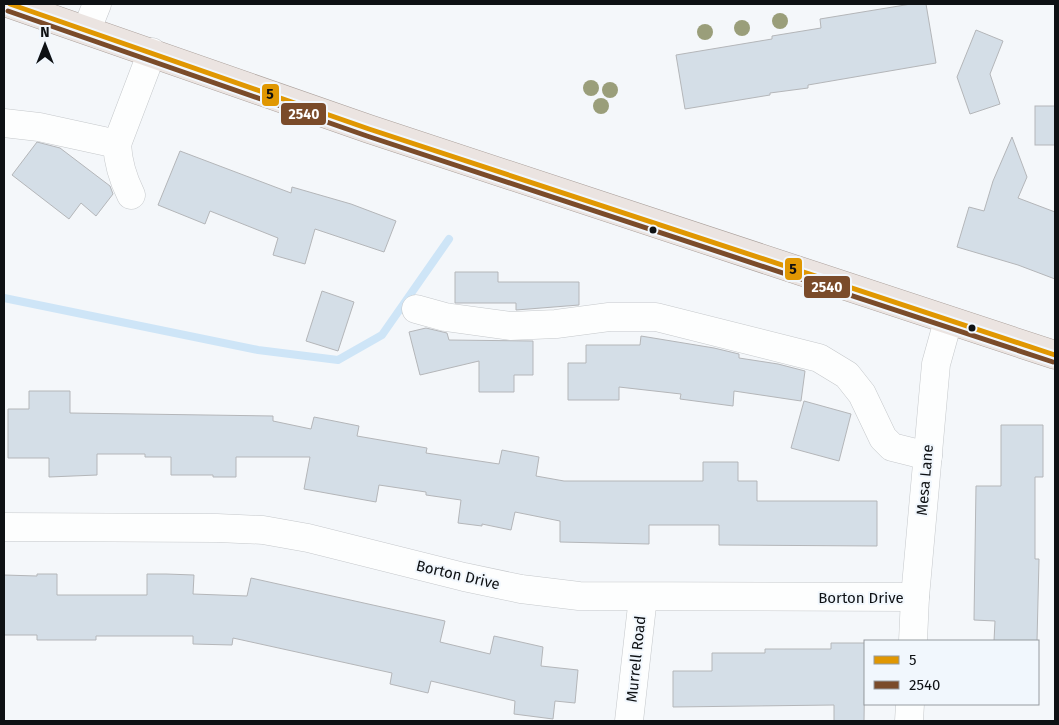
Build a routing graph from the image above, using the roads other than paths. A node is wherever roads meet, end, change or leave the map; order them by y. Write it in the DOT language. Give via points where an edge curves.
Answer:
graph roads {
  1 [pos="10,4"];
  2 [pos="97,4"];
  3 [pos="87,29"];
  4 [pos="152,52"];
  5 [pos="4,123"];
  6 [pos="117,144"];
  7 [pos="131,195"];
  8 [pos="416,309"];
  9 [pos="948,321"];
  10 [pos="1055,355"];
  11 [pos="928,456"];
  12 [pos="4,527"];
  13 [pos="643,597"];
  14 [pos="914,597"];
  15 [pos="913,640"];
  16 [pos="910,705"];
  17 [pos="629,721"];
  18 [pos="909,721"];
  1 -- 3 [label="main road"];
  2 -- 3 [label="street"];
  3 -- 4 [label="main road"];
  4 -- 6 [label="street"];
  4 -- 9 [label="main road" via="369,129"];
  5 -- 6 [label="street"];
  6 -- 7 [label="street" via="122,178"];
  8 -- 11 [label="street" via="445,317 510,326 608,317 656,317 819,358 847,374 862,394 883,438 892,447"];
  9 -- 10 [label="main road"];
  9 -- 11 [label="street, Mesa Lane" via="936,364"];
  11 -- 14 [label="street, Mesa Lane"];
  12 -- 13 [label="street, Borton Drive" via="263,530 521,589 580,596"];
  13 -- 14 [label="street, Borton Drive"];
  13 -- 17 [label="street, Murrell Road"];
  14 -- 15 [label="street, Mesa Lane"];
  16 -- 18 [label="street"];
}
